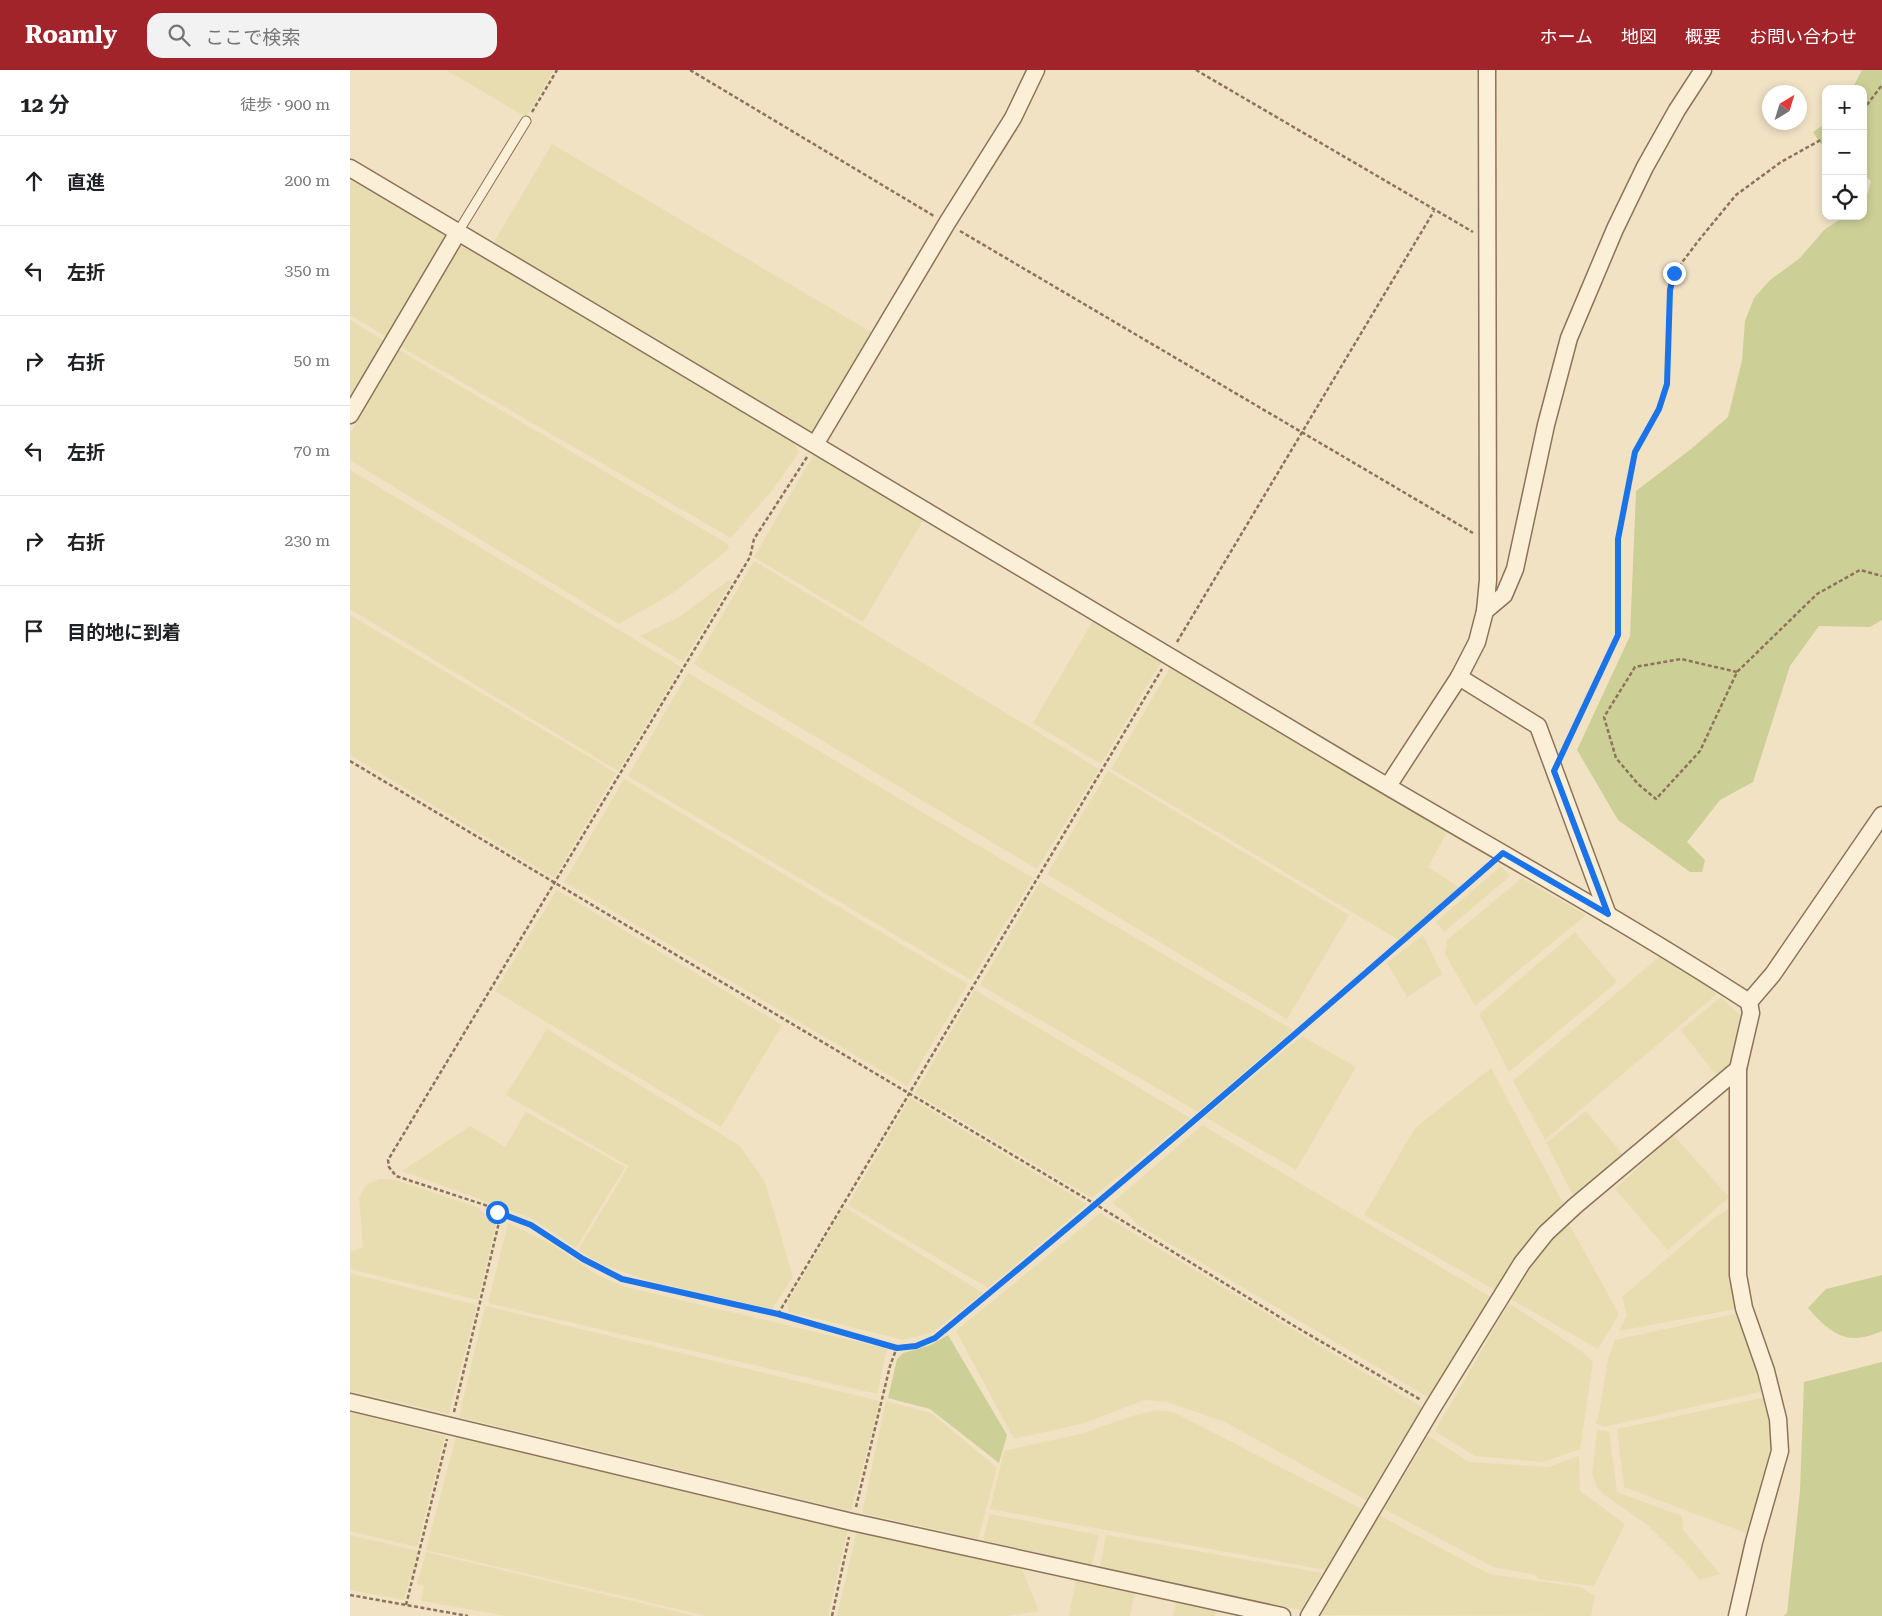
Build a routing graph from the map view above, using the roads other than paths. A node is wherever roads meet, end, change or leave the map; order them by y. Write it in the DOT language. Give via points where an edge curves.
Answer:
graph roads {
  1 [pos="1036,70"];
  2 [pos="1487,70"];
  3 [pos="1703,70"];
  4 [pos="526,121"];
  5 [pos="350,168"];
  6 [pos="458,232"];
  7 [pos="350,415"];
  8 [pos="816,443"];
  9 [pos="1485,610"];
  10 [pos="1459,677"];
  11 [pos="1388,786"];
  12 [pos="1882,815"];
  13 [pos="1608,914"];
  14 [pos="1749,1002"];
  15 [pos="1738,1069"];
  16 [pos="350,1402"];
  17 [pos="1282,1616"];
  18 [pos="1309,1616"];
  19 [pos="1737,1616"];
  1 -- 8 [label="street" via="1013,118"];
  2 -- 9 [label="street" via="1488,580"];
  3 -- 9 [label="street" via="1645,167 1569,338 1546,425 1515,569 1504,596"];
  4 -- 6 [label="lane"];
  5 -- 6 [label="street"];
  6 -- 7 [label="street"];
  6 -- 8 [label="street"];
  8 -- 11 [label="street"];
  9 -- 10 [label="street" via="1477,642"];
  10 -- 11 [label="street"];
  10 -- 13 [label="street" via="1538,726"];
  11 -- 13 [label="street"];
  12 -- 14 [label="street" via="1773,974"];
  13 -- 14 [label="street"];
  14 -- 15 [label="street" via="1751,1013"];
  15 -- 18 [label="street" via="1575,1206 1546,1233 1522,1262"];
  15 -- 19 [label="street" via="1738,1275 1744,1308 1766,1371 1778,1419 1780,1451"];
  16 -- 17 [label="street" via="852,1522"];
}
